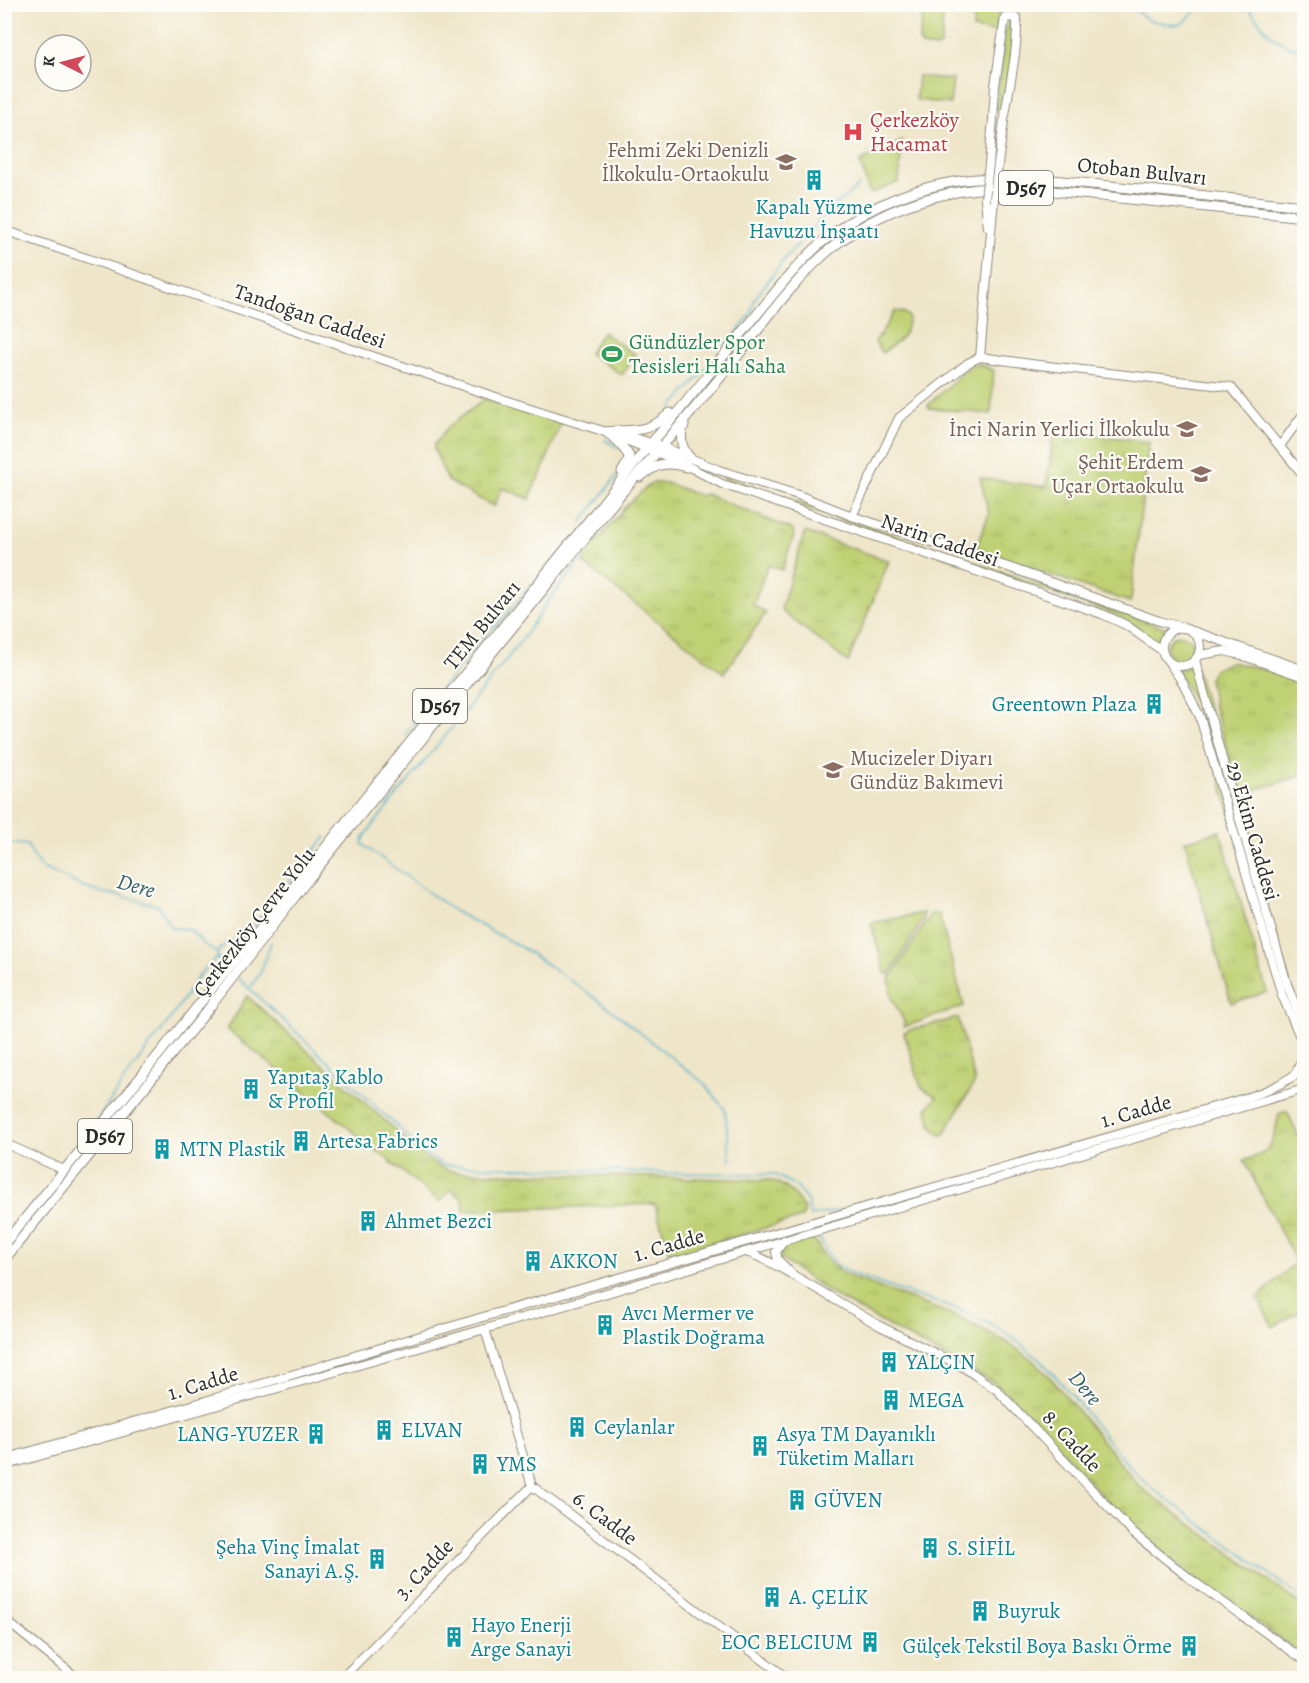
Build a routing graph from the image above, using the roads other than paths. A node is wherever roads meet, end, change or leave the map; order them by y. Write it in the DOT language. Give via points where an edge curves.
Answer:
graph roads {
  1 [pos="1305,206"];
  2 [pos="1305,217"];
  3 [pos="4,230"];
  4 [pos="990,243"];
  5 [pos="980,357"];
  6 [pos="699,386"];
  7 [pos="1305,413"];
  8 [pos="686,420"];
  9 [pos="606,432"];
  10 [pos="1280,446"];
  11 [pos="654,447"];
  12 [pos="689,462"];
  13 [pos="720,470"];
  14 [pos="1305,476"];
  15 [pos="717,481"];
  16 [pos="624,490"];
  17 [pos="609,496"];
  18 [pos="852,516"];
  19 [pos="531,605"];
  20 [pos="1182,627"];
  21 [pos="1192,631"];
  22 [pos="1161,650"];
  23 [pos="1197,658"];
  24 [pos="1170,664"];
  25 [pos="1305,670"];
  26 [pos="1305,676"];
  27 [pos="236,965"];
  28 [pos="211,998"];
  29 [pos="1305,1028"];
  30 [pos="1304,1044"];
  31 [pos="1305,1068"];
  32 [pos="1294,1076"];
  33 [pos="1305,1089"];
  34 [pos="4,1143"];
  35 [pos="64,1170"];
  36 [pos="784,1240"];
  37 [pos="4,1244"];
  38 [pos="745,1252"];
  39 [pos="4,1260"];
  40 [pos="793,1275"];
  41 [pos="485,1329"];
  42 [pos="4,1458"];
  43 [pos="4,1467"];
  44 [pos="532,1486"];
  45 [pos="4,1618"];
  46 [pos="1305,1660"];
  47 [pos="77,1678"];
  48 [pos="342,1678"];
  49 [pos="787,1678"];
  1 -- 6 [label="highway, Otoban Bulvarı / D567" via="1034,179 968,180 918,190 859,216 823,242 785,279"];
  2 -- 8 [label="highway, Otoban Bulvarı / D567" via="1014,187 971,189 927,198 872,222 828,251"];
  3 -- 9 [label="main road, Tandoğan Caddesi"];
  4 -- 4 [label="main road, bridge" via="1013,64 1017,18 1005,17 995,86 985,199"];
  4 -- 5 [label="main road"];
  5 -- 10 [label="main road" via="1231,387"];
  5 -- 18 [label="main road" via="899,418"];
  6 -- 9 [label="highway" via="650,428"];
  6 -- 11 [label="highway, Otoban Bulvarı / D567"];
  7 -- 10 [label="main road"];
  8 -- 11 [label="highway, Otoban Bulvarı / D567"];
  8 -- 12 [label="highway" via="680,439"];
  9 -- 11 [label="main road, Tandoğan Caddesi" via="634,437"];
  9 -- 17 [label="highway" via="629,456"];
  10 -- 14 [label="main road"];
  11 -- 12 [label="main road, Tandoğan Caddesi"];
  11 -- 16 [label="highway, TEM Bulvarı / D567"];
  11 -- 17 [label="highway, TEM Bulvarı / D567"];
  12 -- 13 [label="main road, Narin Caddesi"];
  12 -- 15 [label="main road, Narin Caddesi" via="701,474"];
  12 -- 16 [label="highway" via="664,463"];
  13 -- 15 [label="main road"];
  13 -- 18 [label="main road, Narin Caddesi"];
  15 -- 22 [label="main road, Narin Caddesi" via="1102,614 1126,625"];
  16 -- 19 [label="highway, TEM Bulvarı / D567"];
  17 -- 27 [label="highway, TEM Bulvarı / D567"];
  18 -- 20 [label="main road, Narin Caddesi"];
  19 -- 27 [label="highway, Çerkezköy Çevre Yolu / D567"];
  20 -- 21 [label="main road"];
  20 -- 22 [label="main road" via="1166,634"];
  21 -- 23 [label="main road" via="1200,644"];
  21 -- 25 [label="main road"];
  22 -- 24 [label="main road"];
  23 -- 24 [label="main road" via="1186,666"];
  23 -- 26 [label="main road" via="1225,651"];
  23 -- 29 [label="main road, 29 Ekim Caddesi" via="1287,984"];
  24 -- 30 [label="main road, 29 Ekim Caddesi" via="1200,717 1282,995"];
  27 -- 28 [label="highway, Çerkezköy Çevre Yolu / D567"];
  28 -- 35 [label="highway, Çerkezköy Çevre Yolu / D567" via="199,1005"];
  28 -- 39 [label="highway, Çerkezköy Çevre Yolu / D567" via="206,1012"];
  30 -- 32 [label="main road"];
  31 -- 32 [label="main road, 1. Cadde"];
  32 -- 42 [label="main road, 1. Cadde" via="1268,1091 1245,1098"];
  33 -- 36 [label="main road, 1. Cadde"];
  34 -- 35 [label="main road"];
  35 -- 37 [label="highway, D567"];
  36 -- 38 [label="main road, 1. Cadde"];
  36 -- 40 [label="main road, 8. Cadde" via="776,1252 778,1260"];
  38 -- 40 [label="main road, 8. Cadde" via="763,1257"];
  38 -- 41 [label="main road, 1. Cadde"];
  40 -- 46 [label="main road, 8. Cadde" via="998,1390 1133,1533"];
  41 -- 43 [label="main road, 1. Cadde"];
  41 -- 44 [label="main road"];
  44 -- 48 [label="main road, 3. Cadde"];
  44 -- 49 [label="main road, 6. Cadde"];
  45 -- 47 [label="main road"];
}
